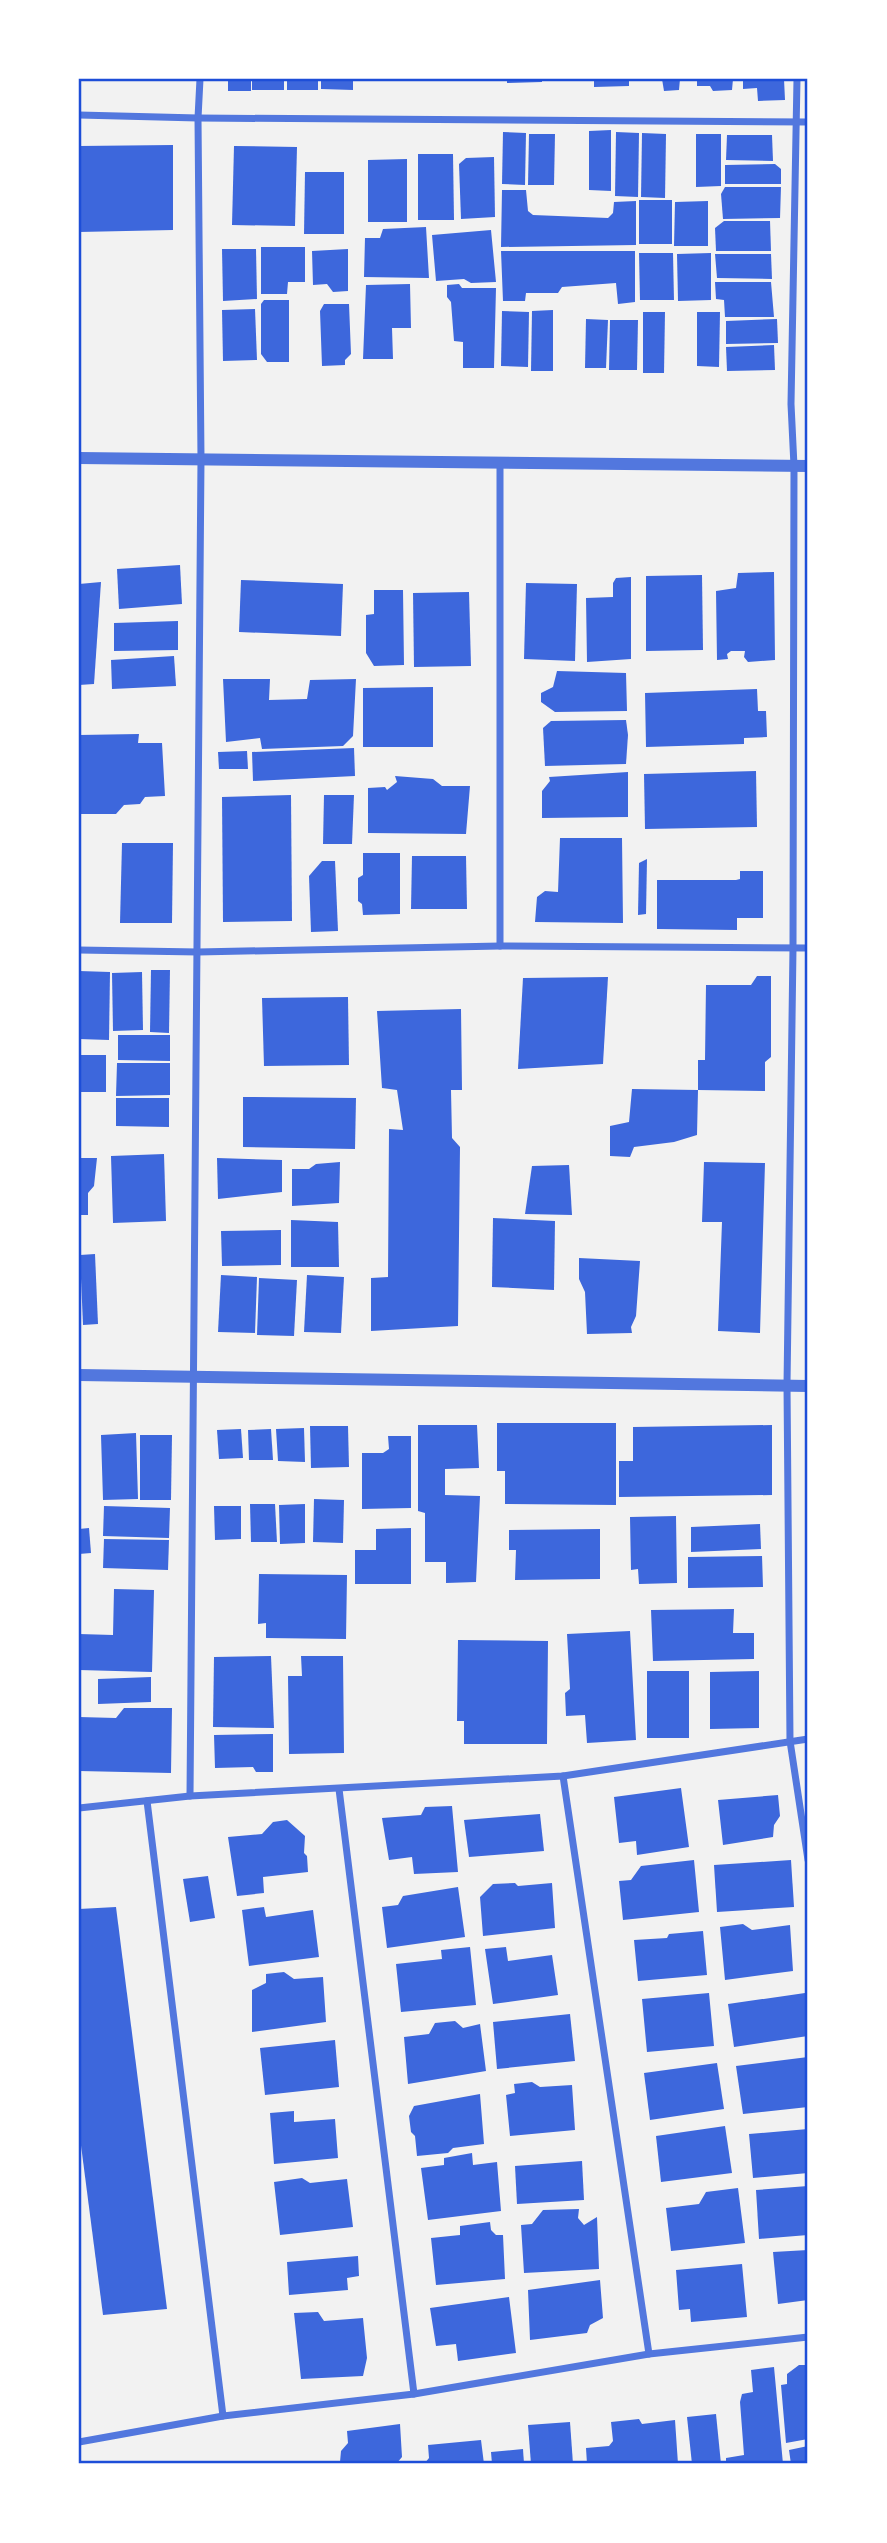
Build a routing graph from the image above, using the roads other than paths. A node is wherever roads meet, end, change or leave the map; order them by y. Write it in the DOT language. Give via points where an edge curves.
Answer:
graph roads {
  1 [pos="200,79"];
  2 [pos="797,79"];
  3 [pos="79,115"];
  4 [pos="198,118"];
  5 [pos="796,122"];
  6 [pos="808,122"];
  7 [pos="79,458"];
  8 [pos="201,459"];
  9 [pos="500,464"];
  10 [pos="794,466"];
  11 [pos="808,467"];
  12 [pos="500,946"];
  13 [pos="793,947"];
  14 [pos="808,948"];
  15 [pos="79,950"];
  16 [pos="198,952"];
  17 [pos="79,1375"];
  18 [pos="194,1376"];
  19 [pos="787,1385"];
  20 [pos="808,1385"];
  21 [pos="808,1739"];
  22 [pos="790,1741"];
  23 [pos="563,1776"];
  24 [pos="339,1789"];
  25 [pos="191,1796"];
  26 [pos="147,1801"];
  27 [pos="79,1808"];
  28 [pos="808,1860"];
  29 [pos="808,2337"];
  30 [pos="649,2354"];
  31 [pos="414,2394"];
  32 [pos="223,2416"];
  33 [pos="79,2442"];
  1 -- 4 [label="street"];
  2 -- 5 [label="street"];
  3 -- 4 [label="street"];
  4 -- 5 [label="street"];
  4 -- 8 [label="street"];
  5 -- 6 [label="street"];
  5 -- 10 [label="street"];
  7 -- 8 [label="street"];
  8 -- 9 [label="street"];
  8 -- 16 [label="street"];
  9 -- 10 [label="street"];
  9 -- 12 [label="street"];
  10 -- 11 [label="street"];
  10 -- 13 [label="street"];
  12 -- 13 [label="street"];
  12 -- 16 [label="street"];
  13 -- 14 [label="street"];
  13 -- 19 [label="street"];
  15 -- 16 [label="street"];
  16 -- 18 [label="street"];
  17 -- 18 [label="street"];
  18 -- 19 [label="street"];
  18 -- 25 [label="street"];
  19 -- 20 [label="street"];
  19 -- 22 [label="street"];
  21 -- 22 [label="street"];
  22 -- 23 [label="street"];
  22 -- 28 [label="street"];
  23 -- 24 [label="street"];
  23 -- 30 [label="street"];
  24 -- 25 [label="street"];
  24 -- 31 [label="street"];
  25 -- 26 [label="street"];
  26 -- 27 [label="street"];
  26 -- 32 [label="street"];
  29 -- 30 [label="street"];
  30 -- 31 [label="street"];
  31 -- 32 [label="street"];
  32 -- 33 [label="street"];
}
